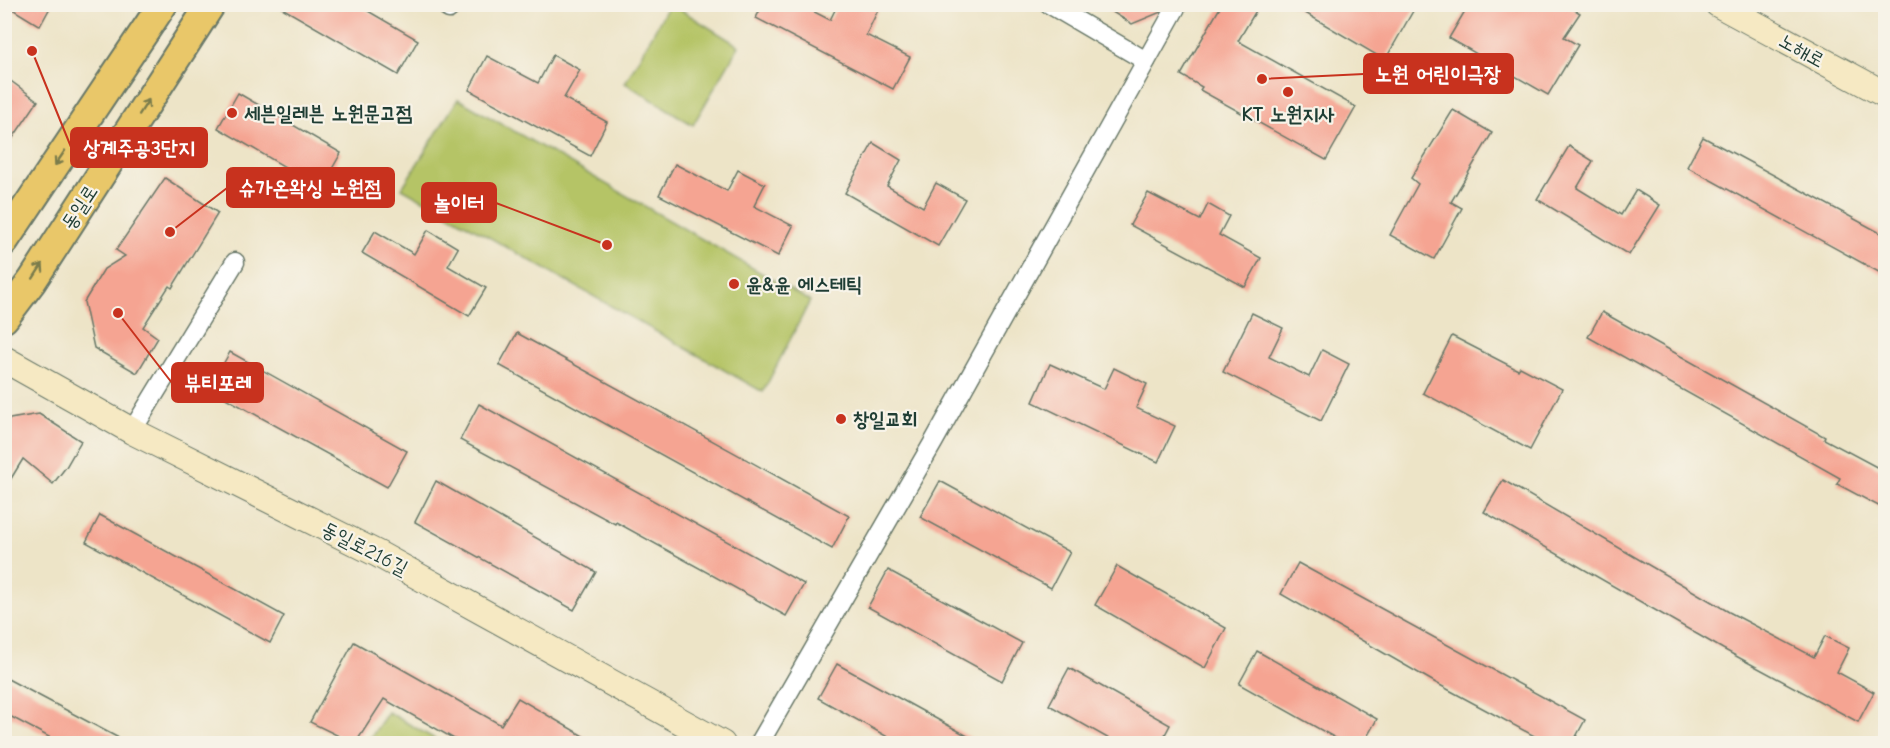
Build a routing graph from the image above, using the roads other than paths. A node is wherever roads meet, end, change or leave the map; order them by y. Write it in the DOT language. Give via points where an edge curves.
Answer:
graph roads {
  1 [pos="163,4"];
  2 [pos="211,4"];
  3 [pos="1048,4"];
  4 [pos="1178,4"];
  5 [pos="1718,4"];
  6 [pos="1146,61"];
  7 [pos="1886,95"];
  8 [pos="4,241"];
  9 [pos="235,262"];
  10 [pos="4,318"];
  11 [pos="4,359"];
  12 [pos="132,430"];
  13 [pos="722,744"];
  14 [pos="759,744"];
  1 -- 8 [label="main road, one-way"];
  10 -- 2 [label="main road, 동일로, one-way" via="32,281"];
  3 -- 6 [label="street"];
  4 -- 6 [label="street"];
  5 -- 7 [label="street, 노해로"];
  6 -- 14 [label="street"];
  9 -- 12 [label="street"];
  11 -- 12 [label="street, 동일로216길"];
  12 -- 13 [label="street, 동일로216길" via="378,554"];
}
